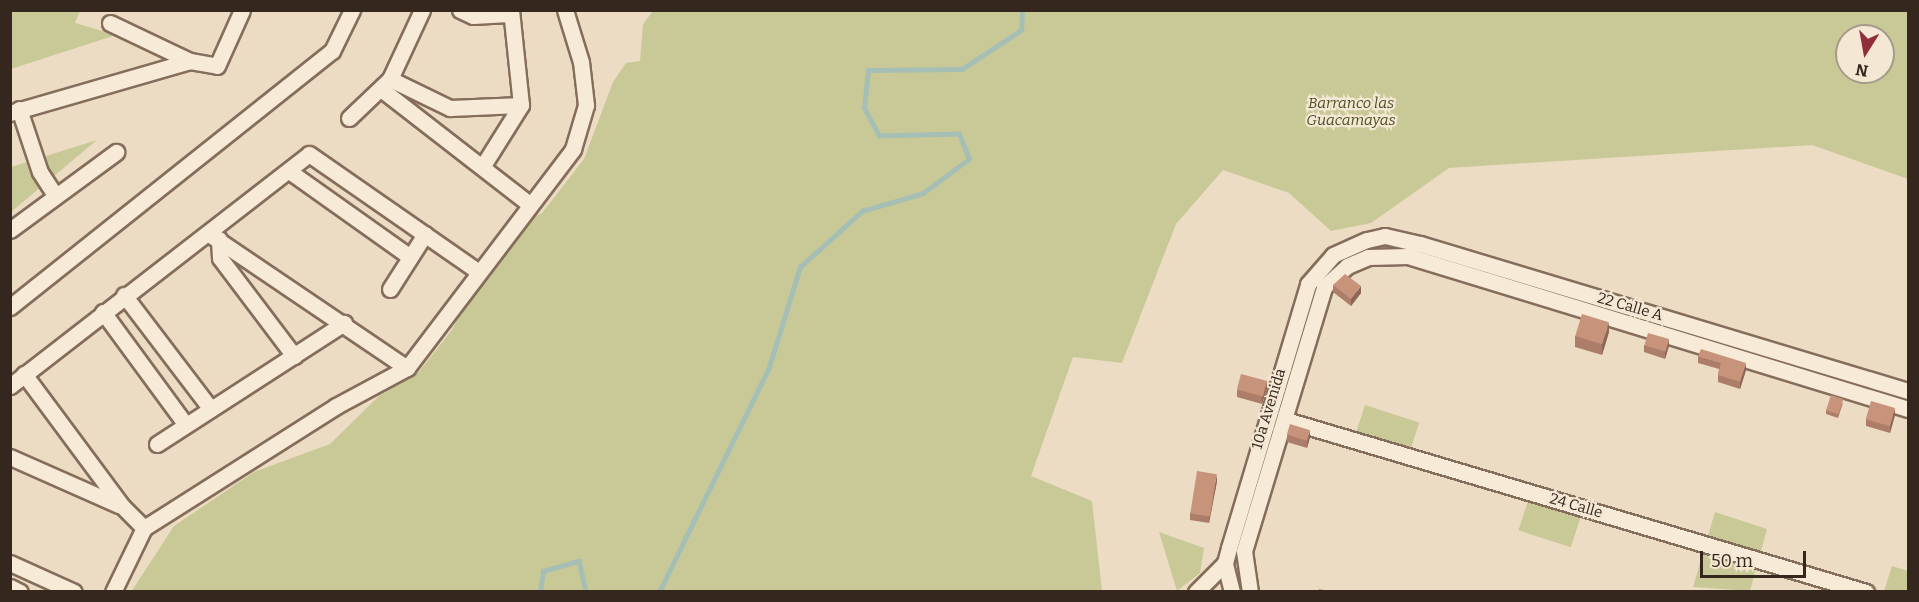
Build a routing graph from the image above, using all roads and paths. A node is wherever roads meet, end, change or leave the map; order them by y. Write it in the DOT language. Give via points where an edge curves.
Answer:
graph roads {
  1 [pos="242,10"];
  2 [pos="352,10"];
  3 [pos="422,10"];
  4 [pos="460,10"];
  5 [pos="565,10"];
  6 [pos="510,12"];
  7 [pos="110,23"];
  8 [pos="190,61"];
  9 [pos="386,84"];
  10 [pos="521,105"];
  11 [pos="15,111"];
  12 [pos="349,118"];
  13 [pos="116,152"];
  14 [pos="484,164"];
  15 [pos="289,171"];
  16 [pos="55,195"];
  17 [pos="528,203"];
  18 [pos="10,230"];
  19 [pos="425,234"];
  20 [pos="214,237"];
  21 [pos="1385,237"];
  22 [pos="1390,253"];
  23 [pos="410,256"];
  24 [pos="1368,257"];
  25 [pos="479,273"];
  26 [pos="390,289"];
  27 [pos="124,295"];
  28 [pos="10,307"];
  29 [pos="103,312"];
  30 [pos="344,323"];
  31 [pos="294,356"];
  32 [pos="407,368"];
  33 [pos="24,374"];
  34 [pos="10,386"];
  35 [pos="1908,391"];
  36 [pos="211,409"];
  37 [pos="1908,409"];
  38 [pos="1287,420"];
  39 [pos="186,425"];
  40 [pos="157,444"];
  41 [pos="10,457"];
  42 [pos="122,506"];
  43 [pos="144,528"];
  44 [pos="10,563"];
  45 [pos="1226,563"];
  46 [pos="10,587"];
  47 [pos="53,587"];
  48 [pos="20,591"];
  49 [pos="74,591"];
  50 [pos="113,591"];
  51 [pos="1196,591"];
  52 [pos="1232,591"];
  53 [pos="1250,591"];
  54 [pos="1866,591"];
  1 -- 8 [label="street" via="217,66"];
  2 -- 28 [label="street" via="332,51"];
  3 -- 9 [label="street"];
  4 -- 6 [label="street" via="473,16"];
  5 -- 17 [label="street" via="581,62 586,105 573,150"];
  6 -- 10 [label="street"];
  7 -- 8 [label="street"];
  8 -- 11 [label="street"];
  9 -- 10 [label="street" via="450,108"];
  9 -- 12 [label="street"];
  9 -- 14 [label="street"];
  10 -- 14 [label="street"];
  11 -- 16 [label="street" via="40,172"];
  13 -- 16 [label="street"];
  14 -- 17 [label="street"];
  15 -- 19 [label="street" via="314,154"];
  15 -- 20 [label="street"];
  15 -- 23 [label="street"];
  16 -- 18 [label="street"];
  17 -- 25 [label="street"];
  19 -- 23 [label="street"];
  19 -- 25 [label="street"];
  20 -- 27 [label="street"];
  20 -- 30 [label="street"];
  20 -- 31 [label="street" via="220,258"];
  21 -- 22 [label="street"];
  21 -- 35 [label="street, 22 Calle A"];
  21 -- 45 [label="street, 10a Avenida" via="1333,255 1308,284"];
  22 -- 24 [label="street, 22 Calle A"];
  22 -- 37 [label="street, 22 Calle A"];
  23 -- 26 [label="street"];
  24 -- 38 [label="street, 10a Avenida" via="1347,266 1324,287"];
  25 -- 32 [label="street"];
  27 -- 29 [label="street"];
  27 -- 36 [label="street"];
  29 -- 33 [label="street"];
  29 -- 39 [label="street"];
  30 -- 31 [label="street"];
  30 -- 32 [label="street"];
  31 -- 36 [label="street"];
  32 -- 43 [label="street" via="336,406"];
  33 -- 34 [label="street"];
  33 -- 42 [label="street"];
  36 -- 39 [label="street"];
  38 -- 53 [label="street, 10a Avenida" via="1244,551"];
  38 -- 54 [label="street, 24 Calle"];
  39 -- 40 [label="street"];
  41 -- 42 [label="street"];
  42 -- 43 [label="street"];
  43 -- 50 [label="street"];
  44 -- 47 [label="street"];
  45 -- 51 [label="street"];
  45 -- 52 [label="street, 10a Avenida"];
  46 -- 48 [label="street"];
  47 -- 49 [label="street"];
}
